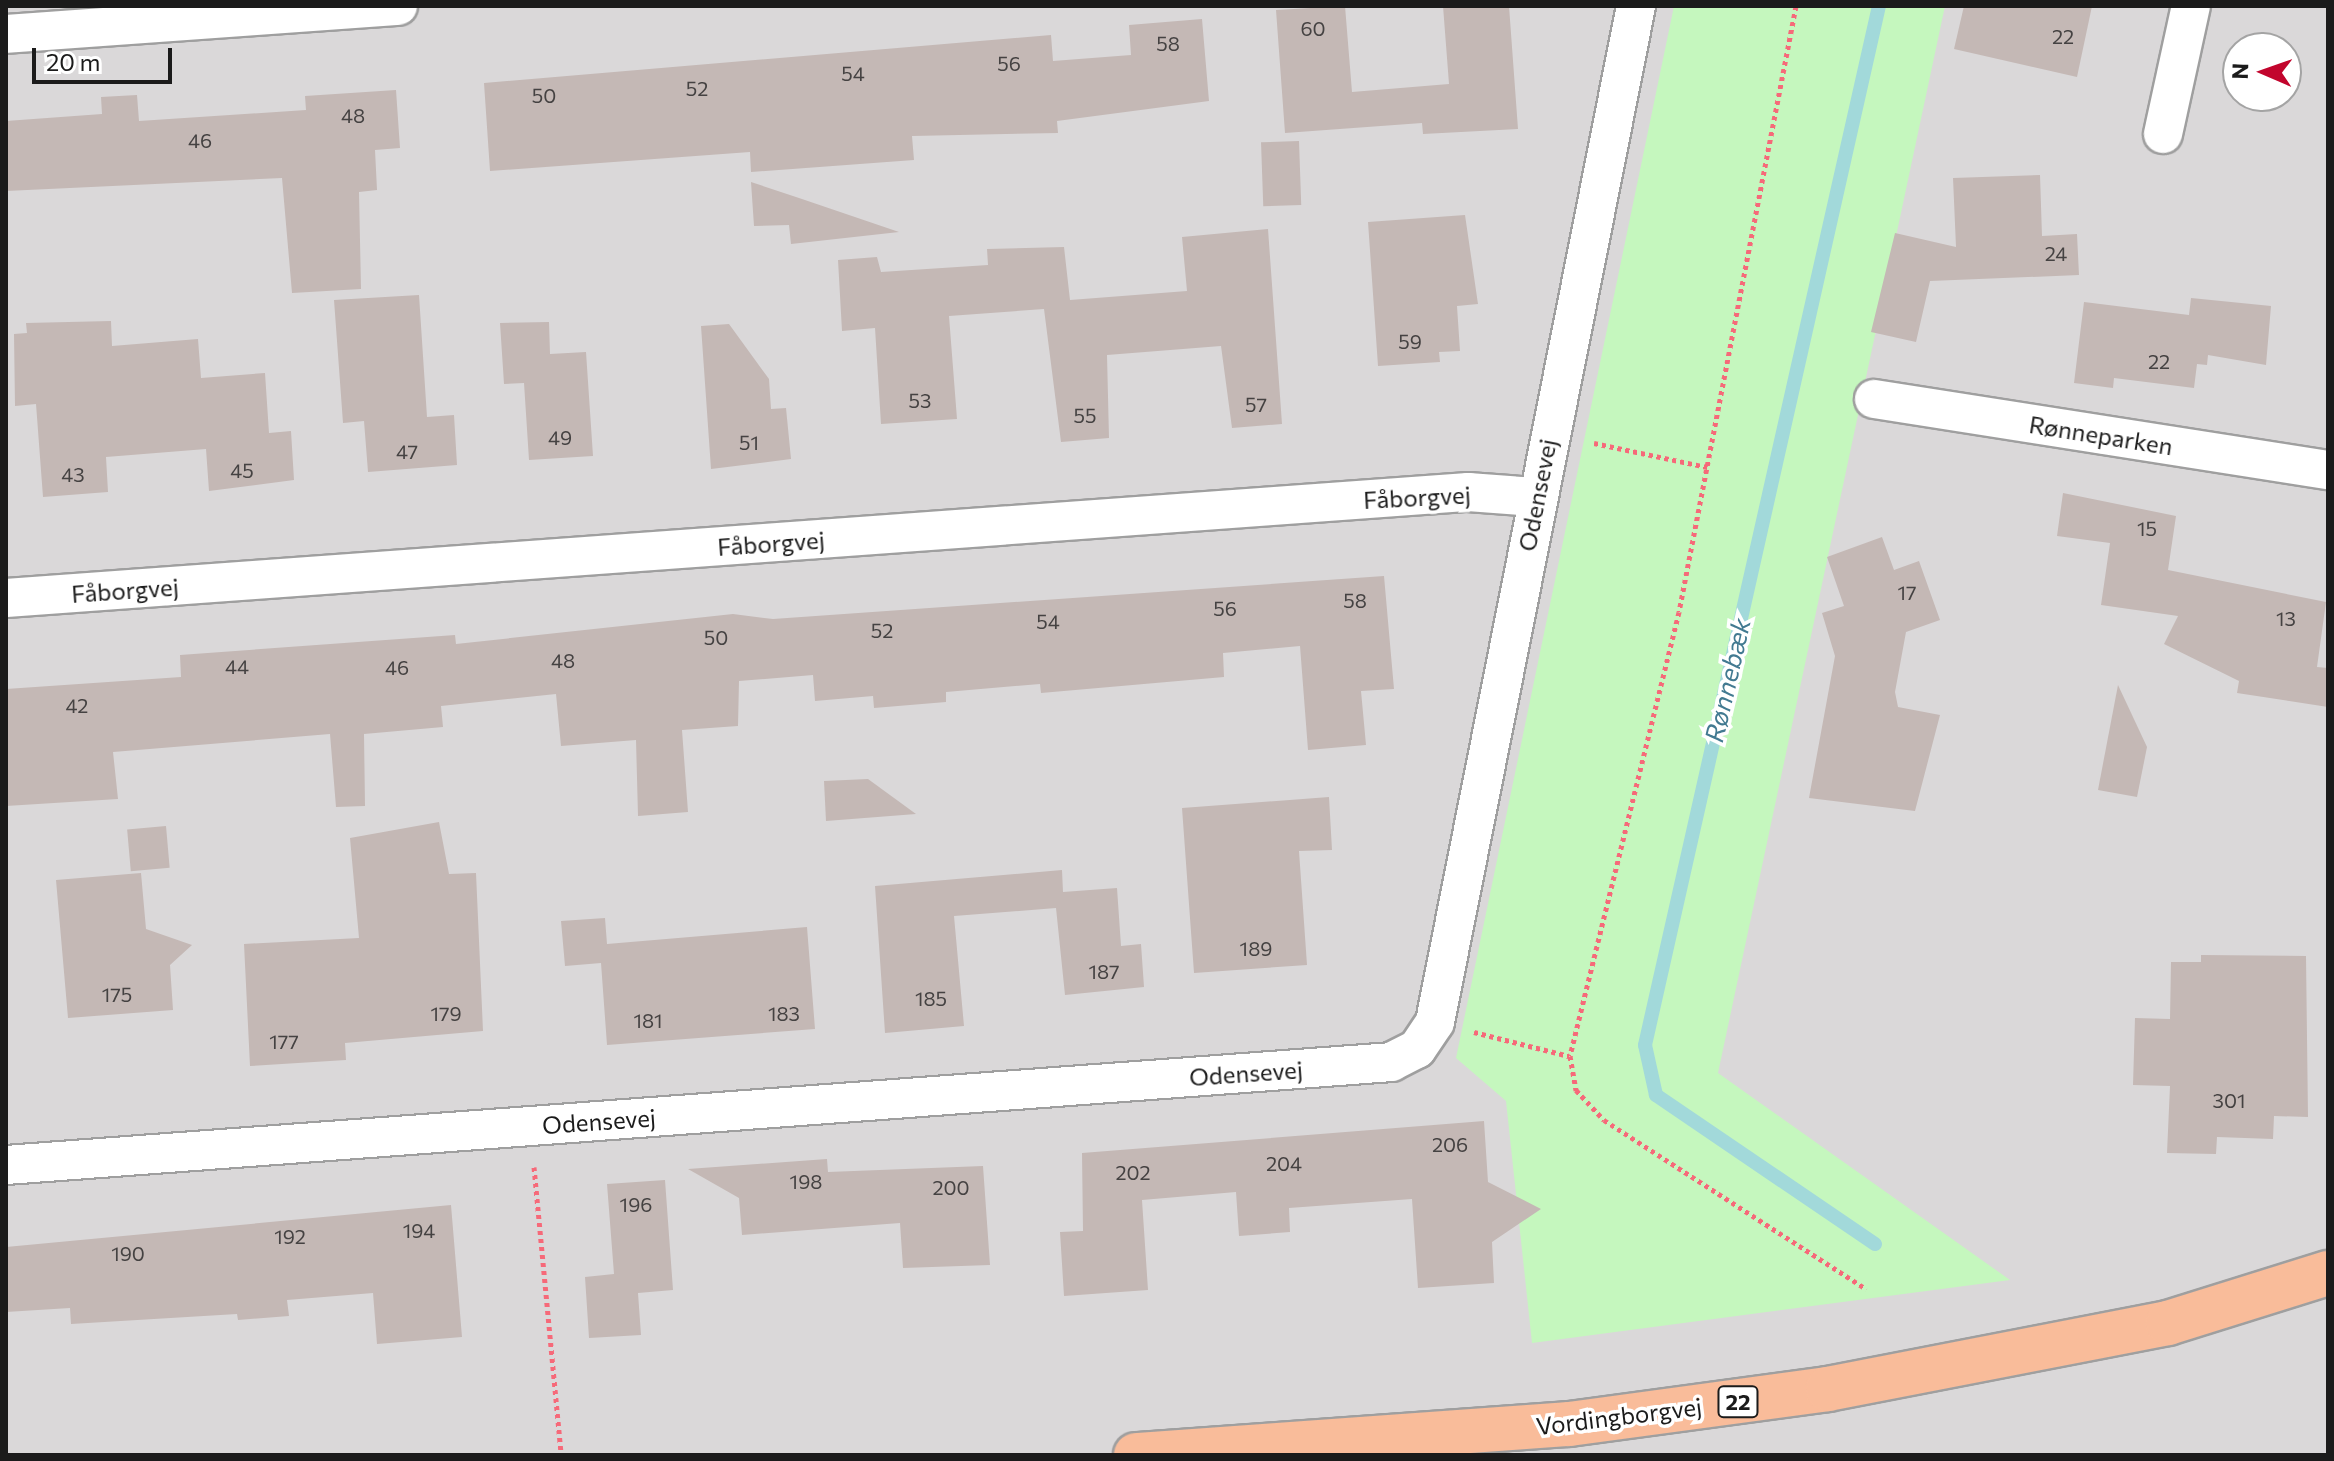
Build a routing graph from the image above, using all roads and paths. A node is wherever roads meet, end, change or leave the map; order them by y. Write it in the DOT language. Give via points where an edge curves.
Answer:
graph roads {
  1 [pos="398,6"];
  2 [pos="1636,6"];
  3 [pos="1796,6"];
  4 [pos="2191,6"];
  5 [pos="6,34"];
  6 [pos="2163,134"];
  7 [pos="1874,399"];
  8 [pos="1549,433"];
  9 [pos="1707,467"];
  10 [pos="2328,470"];
  11 [pos="1536,497"];
  12 [pos="6,598"];
  13 [pos="1435,1022"];
  14 [pos="1570,1056"];
  15 [pos="530,1126"];
  16 [pos="6,1165"];
  17 [pos="2328,1273"];
  18 [pos="1866,1289"];
  19 [pos="561,1455"];
  20 [pos="1136,1455"];
  1 -- 5 [label="street"];
  2 -- 8 [label="street, Odensevej"];
  3 -- 9 [label="path"];
  4 -- 6 [label="street"];
  7 -- 10 [label="street, Rønneparken"];
  8 -- 9 [label="path"];
  8 -- 11 [label="street, Odensevej"];
  9 -- 14 [label="path" via="1679,612"];
  11 -- 12 [label="street, Fåborgvej" via="1468,492"];
  11 -- 13 [label="street, Odensevej"];
  13 -- 14 [label="path"];
  13 -- 15 [label="street, Odensevej" via="1417,1049 1391,1062"];
  14 -- 18 [label="path" via="1576,1090 1604,1120"];
  15 -- 16 [label="street, Odensevej"];
  15 -- 19 [label="path"];
  17 -- 20 [label="main road, Vordingborgvej / 22" via="2168,1323 1828,1389 1569,1424"];
}
